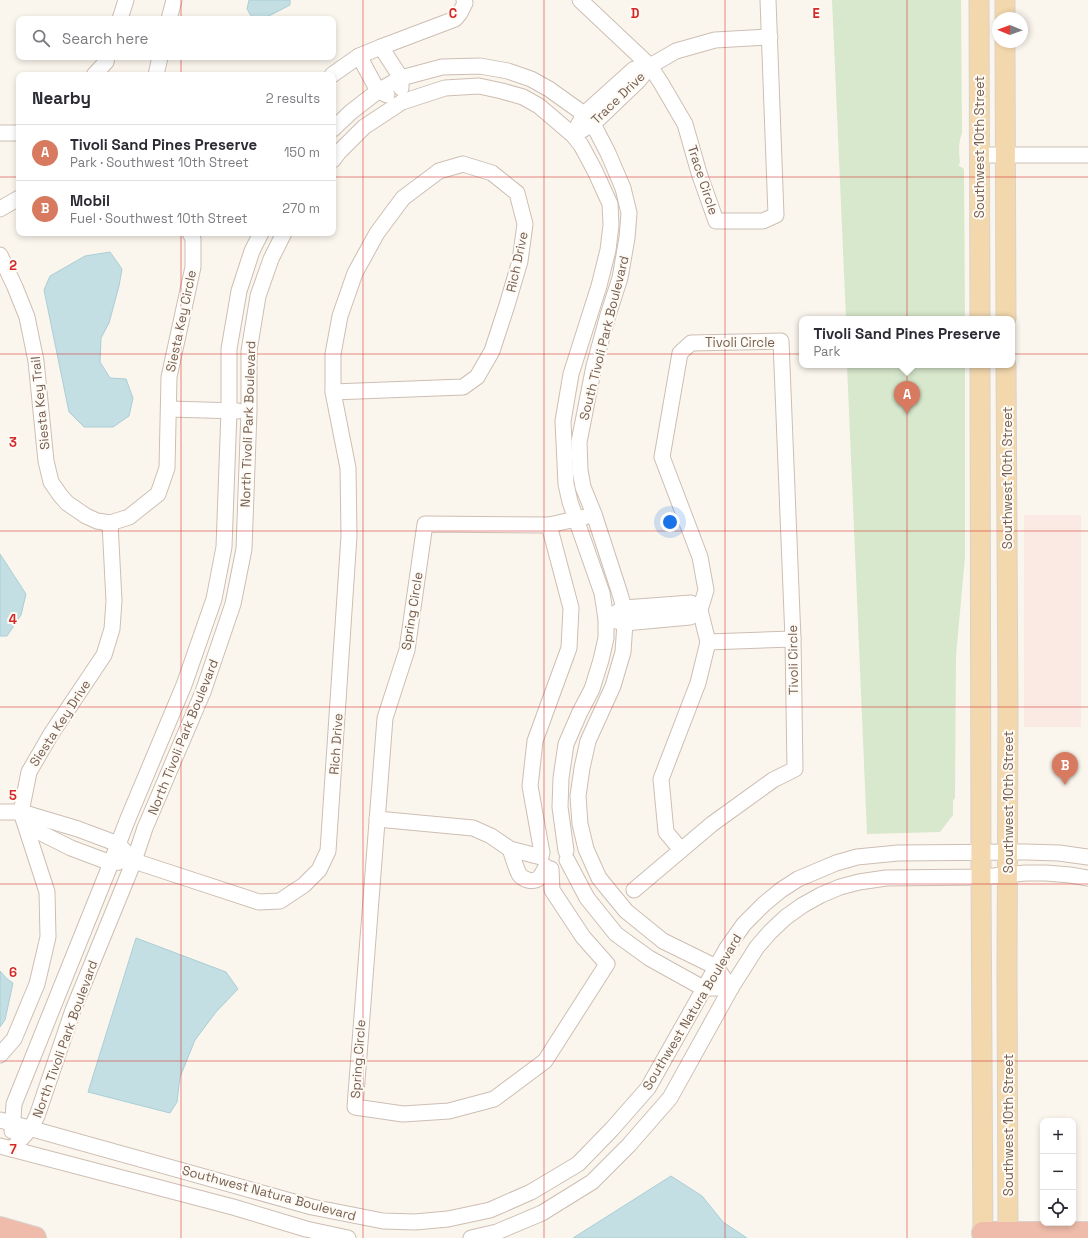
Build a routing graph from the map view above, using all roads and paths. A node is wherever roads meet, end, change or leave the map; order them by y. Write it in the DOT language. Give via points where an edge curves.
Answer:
graph roads {
  1 [pos="126,0"];
  2 [pos="174,0"];
  3 [pos="464,0"];
  4 [pos="580,0"];
  5 [pos="768,0"];
  6 [pos="979,0"];
  7 [pos="1005,0"];
  8 [pos="1005,12"];
  9 [pos="121,16"];
  10 [pos="170,16"];
  11 [pos="770,38"];
  12 [pos="381,47"];
  13 [pos="1005,48"];
  14 [pos="359,56"];
  15 [pos="106,60"];
  16 [pos="159,60"];
  17 [pos="650,66"];
  18 [pos="97,72"];
  19 [pos="157,72"];
  20 [pos="336,72"];
  21 [pos="401,78"];
  22 [pos="378,91"];
  23 [pos="402,102"];
  24 [pos="589,119"];
  25 [pos="336,126"];
  26 [pos="0,133"];
  27 [pos="16,133"];
  28 [pos="573,135"];
  29 [pos="979,155"];
  30 [pos="1006,155"];
  31 [pos="1088,155"];
  32 [pos="336,156"];
  33 [pos="16,200"];
  34 [pos="0,209"];
  35 [pos="192,236"];
  36 [pos="260,236"];
  37 [pos="282,236"];
  38 [pos="0,255"];
  39 [pos="980,316"];
  40 [pos="1006,316"];
  41 [pos="980,368"];
  42 [pos="1006,368"];
  43 [pos="333,392"];
  44 [pos="169,409"];
  45 [pos="229,411"];
  46 [pos="249,411"];
  47 [pos="594,514"];
  48 [pos="575,519"];
  49 [pos="110,523"];
  50 [pos="549,525"];
  51 [pos="624,608"];
  52 [pos="700,610"];
  53 [pos="606,619"];
  54 [pos="625,623"];
  55 [pos="793,638"];
  56 [pos="708,642"];
  57 [pos="190,669"];
  58 [pos="209,676"];
  59 [pos="0,812"];
  60 [pos="21,812"];
  61 [pos="377,819"];
  62 [pos="118,844"];
  63 [pos="510,849"];
  64 [pos="586,849"];
  65 [pos="681,850"];
  66 [pos="1008,852"];
  67 [pos="980,853"];
  68 [pos="566,855"];
  69 [pos="1088,857"];
  70 [pos="134,861"];
  71 [pos="545,861"];
  72 [pos="111,864"];
  73 [pos="1008,875"];
  74 [pos="980,877"];
  75 [pos="1088,878"];
  76 [pos="634,890"];
  77 [pos="78,944"];
  78 [pos="97,952"];
  79 [pos="716,967"];
  80 [pos="703,988"];
  81 [pos="731,988"];
  82 [pos="46,1025"];
  83 [pos="66,1032"];
  84 [pos="0,1055"];
  85 [pos="6,1121"];
  86 [pos="30,1128"];
  87 [pos="6,1147"];
  88 [pos="0,1228"];
  89 [pos="1088,1233"];
  90 [pos="994,1236"];
  91 [pos="35,1238"];
  92 [pos="348,1238"];
  93 [pos="471,1238"];
  1 -- 9 [label="street"];
  2 -- 10 [label="street"];
  3 -- 12 [label="street" via="460,14 455,19"];
  4 -- 17 [label="street, Trace Circle"];
  5 -- 11 [label="street, Trace Circle"];
  6 -- 29 [label="main road, Southwest 10th Street"];
  7 -- 8 [label="main road"];
  11 -- 17 [label="street, Trace Drive" via="715,40 676,51"];
  11 -- 17 [label="street, Trace Circle" via="776,214 763,221 716,221 685,124"];
  12 -- 14 [label="street"];
  12 -- 21 [label="street"];
  13 -- 30 [label="main road, Southwest 10th Street"];
  14 -- 20 [label="street"];
  14 -- 22 [label="street"];
  15 -- 18 [label="street"];
  16 -- 19 [label="street"];
  17 -- 24 [label="street, Trace Drive" via="639,80"];
  21 -- 22 [label="street"];
  21 -- 23 [label="street"];
  21 -- 24 [label="street" via="442,68 480,66 508,71 549,89"];
  22 -- 23 [label="street"];
  22 -- 25 [label="street"];
  23 -- 28 [label="street" via="445,88 485,87 523,98 538,106"];
  23 -- 32 [label="street" via="364,127"];
  24 -- 28 [label="street, Trace Drive"];
  24 -- 47 [label="street, South Tivoli Park Boulevard" via="608,153 623,188 629,213 620,278 594,366 579,442 580,470"];
  26 -- 27 [label="street"];
  28 -- 48 [label="street, South Tivoli Park Boulevard" via="595,171 610,204 611,225 599,286 571,374 563,421 566,484"];
  29 -- 30 [label="street"];
  29 -- 39 [label="main road, Southwest 10th Street"];
  30 -- 31 [label="street"];
  30 -- 40 [label="main road, Southwest 10th Street"];
  33 -- 34 [label="street"];
  35 -- 44 [label="street, Siesta Key Circle" via="193,267 169,377"];
  36 -- 45 [label="street, North Tivoli Park Boulevard" via="239,291 229,349"];
  37 -- 46 [label="street, North Tivoli Park Boulevard" via="258,296 249,351"];
  38 -- 49 [label="street, Siesta Key Trail" via="27,317 36,361 46,461 51,482 68,503 86,516"];
  41 -- 67 [label="main road, Southwest 10th Street"];
  42 -- 66 [label="main road, Southwest 10th Street"];
  43 -- 43 [label="street, Rich Drive" via="333,354 340,316 355,273 377,233 403,198 439,171 463,164 492,173 516,193 525,224 520,261 507,305 492,351 477,377 464,387"];
  43 -- 70 [label="street, Rich Drive" via="348,468 349,536 328,851 319,870 304,885 280,901 259,902"];
  44 -- 45 [label="street"];
  44 -- 49 [label="street, Siesta Key Circle" via="167,468 158,494 128,517"];
  45 -- 46 [label="street"];
  45 -- 57 [label="street, North Tivoli Park Boulevard" via="224,547 214,599"];
  46 -- 58 [label="street, North Tivoli Park Boulevard" via="244,549 234,604"];
  47 -- 48 [label="street, Spring Circle"];
  47 -- 51 [label="street, South Tivoli Park Boulevard"];
  48 -- 50 [label="street, Spring Circle"];
  48 -- 53 [label="street, South Tivoli Park Boulevard" via="602,593"];
  49 -- 60 [label="street, Siesta Key Drive" via="114,601 112,629 104,655 29,772"];
  50 -- 61 [label="street, Spring Circle" via="425,524 407,650 385,718"];
  50 -- 71 [label="street, Spring Circle" via="571,608 570,648 535,742 530,786"];
  51 -- 52 [label="street" via="691,604"];
  51 -- 53 [label="street"];
  51 -- 54 [label="street, South Tivoli Park Boulevard"];
  52 -- 54 [label="street" via="690,616"];
  52 -- 55 [label="street, Tivoli Circle" via="706,590 700,557 662,456 680,353 691,343 781,341"];
  52 -- 56 [label="street"];
  53 -- 54 [label="street"];
  53 -- 68 [label="street, South Tivoli Park Boulevard" via="606,638 592,689 566,744 560,807"];
  54 -- 64 [label="street, South Tivoli Park Boulevard" via="623,652 613,686 588,741 582,768 578,796 580,824"];
  55 -- 56 [label="street"];
  55 -- 65 [label="street, Tivoli Circle" via="795,769 773,780"];
  56 -- 65 [label="street" via="698,683 662,779 666,832"];
  57 -- 58 [label="street"];
  57 -- 62 [label="street, North Tivoli Park Boulevard"];
  58 -- 70 [label="street, North Tivoli Park Boulevard"];
  59 -- 60 [label="street"];
  60 -- 62 [label="street"];
  60 -- 72 [label="street" via="41,833"];
  60 -- 84 [label="street, Siesta Key Drive" via="47,892 48,937 36,984 14,1039"];
  61 -- 63 [label="street" via="473,828"];
  61 -- 71 [label="street, Spring Circle" via="355,1107 403,1114 449,1111 494,1099 545,1061 607,964 583,937 552,890"];
  62 -- 70 [label="street, Rich Drive"];
  62 -- 72 [label="street, North Tivoli Park Boulevard"];
  63 -- 71 [label="street"];
  63 -- 71 [label="street" via="524,879 530,881 540,877"];
  64 -- 68 [label="street"];
  64 -- 79 [label="street, South Tivoli Park Boulevard" via="599,878 626,912 663,941"];
  65 -- 76 [label="street, Tivoli Circle"];
  66 -- 67 [label="street, Southwest Natura Boulevard"];
  66 -- 69 [label="street, Southwest Natura Boulevard" via="1059,853"];
  66 -- 73 [label="main road, Southwest 10th Street"];
  67 -- 74 [label="main road, Southwest 10th Street"];
  67 -- 79 [label="street, Southwest Natura Boulevard" via="857,857 809,874 781,890 764,904 744,924"];
  68 -- 71 [label="street" via="563,866 559,869"];
  68 -- 71 [label="street" via="563,847 555,844 547,846"];
  68 -- 80 [label="street, South Tivoli Park Boulevard" via="587,898 616,934 649,958"];
  70 -- 72 [label="street"];
  70 -- 78 [label="street, North Tivoli Park Boulevard"];
  72 -- 77 [label="street, North Tivoli Park Boulevard"];
  73 -- 74 [label="street, Southwest Natura Boulevard"];
  73 -- 75 [label="street, Southwest Natura Boulevard" via="1046,873"];
  73 -- 90 [label="main road, Southwest 10th Street" via="1007,968"];
  74 -- 81 [label="street, Southwest Natura Boulevard" via="886,878 850,884 821,895 797,909 770,932 757,947"];
  74 -- 90 [label="main road, Southwest 10th Street"];
  77 -- 78 [label="street"];
  77 -- 82 [label="street, North Tivoli Park Boulevard"];
  78 -- 83 [label="street, North Tivoli Park Boulevard"];
  79 -- 80 [label="street, Southwest Natura Boulevard"];
  79 -- 81 [label="street, South Tivoli Park Boulevard"];
  80 -- 81 [label="street, South Tivoli Park Boulevard"];
  80 -- 86 [label="street, Southwest Natura Boulevard" via="648,1088 578,1164 531,1192 490,1210 448,1219 383,1221 312,1207"];
  81 -- 93 [label="street, Southwest Natura Boulevard" via="670,1098 592,1182 542,1213 497,1232"];
  82 -- 83 [label="street"];
  82 -- 85 [label="street, North Tivoli Park Boulevard"];
  83 -- 86 [label="street, North Tivoli Park Boulevard"];
  85 -- 86 [label="street, Southwest Natura Boulevard"];
  85 -- 87 [label="street, North Tivoli Park Boulevard"];
  86 -- 87 [label="street, North Tivoli Park Boulevard"];
  87 -- 92 [label="street, Southwest Natura Boulevard" via="306,1229"];
  88 -- 91 [label="highway"];
  89 -- 90 [label="highway"];
}
